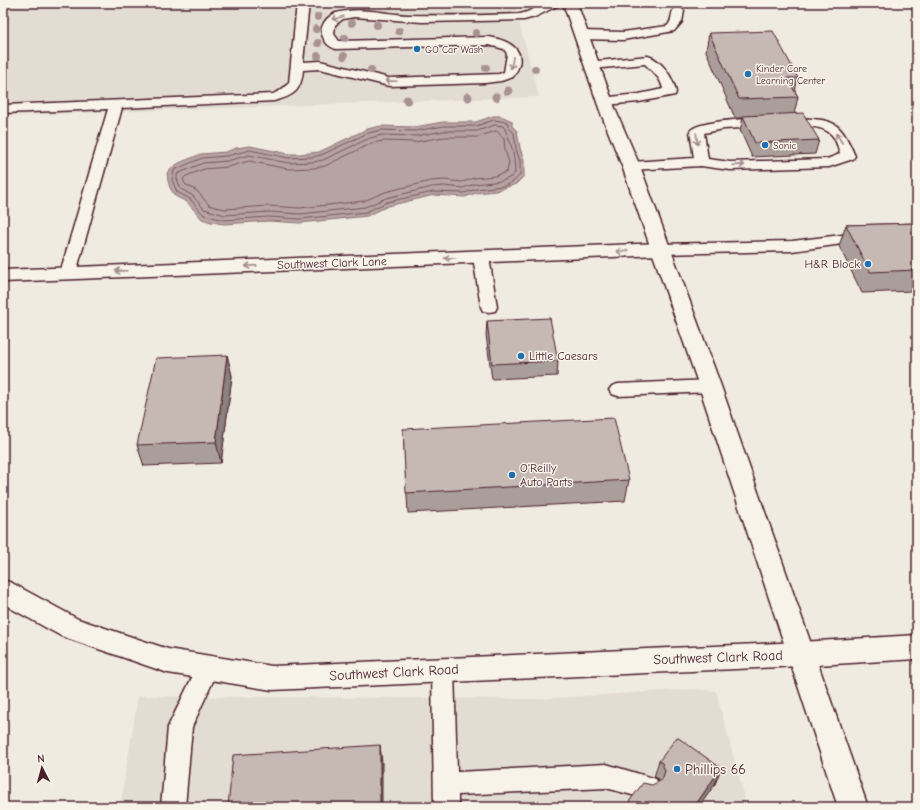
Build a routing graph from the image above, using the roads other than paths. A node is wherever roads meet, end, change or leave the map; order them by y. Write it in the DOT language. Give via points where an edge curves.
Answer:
graph roads {
  1 [pos="303,3"];
  2 [pos="562,9"];
  3 [pos="678,11"];
  4 [pos="582,35"];
  5 [pos="336,45"];
  6 [pos="320,65"];
  7 [pos="592,65"];
  8 [pos="298,66"];
  9 [pos="605,101"];
  10 [pos="116,105"];
  11 [pos="3,109"];
  12 [pos="700,162"];
  13 [pos="631,166"];
  14 [pos="880,237"];
  15 [pos="661,250"];
  16 [pos="481,257"];
  17 [pos="68,273"];
  18 [pos="3,276"];
  19 [pos="489,307"];
  20 [pos="710,386"];
  21 [pos="618,390"];
  22 [pos="3,591"];
  23 [pos="917,648"];
  24 [pos="801,654"];
  25 [pos="208,668"];
  26 [pos="443,670"];
  27 [pos="647,787"];
  28 [pos="446,796"];
  29 [pos="174,807"];
  30 [pos="853,807"];
  1 -- 8 [label="lane"];
  2 -- 4 [label="street"];
  2 -- 5 [label="lane, one-way" via="531,24 434,26 396,21 385,16 352,14 340,16 328,24 328,37 330,42"];
  3 -- 4 [label="lane" via="675,26 670,29 623,36"];
  4 -- 7 [label="street"];
  5 -- 6 [label="lane" via="331,60"];
  5 -- 6 [label="lane, one-way" via="489,41 506,44 511,48 514,59 509,74 478,80 390,82"];
  6 -- 8 [label="lane"];
  7 -- 9 [label="street"];
  7 -- 9 [label="lane" via="648,60 662,72 669,84 670,92"];
  8 -- 10 [label="lane" via="295,84 289,92 279,97"];
  9 -- 13 [label="street"];
  10 -- 11 [label="lane"];
  10 -- 17 [label="lane"];
  12 -- 12 [label="lane, one-way" via="730,166 829,163 848,156 842,140 832,127 814,122 776,122 715,126 696,131"];
  12 -- 13 [label="lane"];
  13 -- 15 [label="street"];
  14 -- 15 [label="lane" via="840,239 792,246"];
  15 -- 16 [label="street, Southwest Clark Lane, one-way"];
  15 -- 20 [label="street"];
  16 -- 17 [label="street, Southwest Clark Lane, one-way"];
  16 -- 19 [label="lane"];
  17 -- 18 [label="street, Southwest Clark Lane"];
  20 -- 21 [label="lane"];
  20 -- 24 [label="street"];
  22 -- 25 [label="street, Southwest Clark Road" via="70,628 168,661"];
  23 -- 24 [label="street, Southwest Clark Road"];
  24 -- 26 [label="street, Southwest Clark Road"];
  24 -- 30 [label="street"];
  25 -- 26 [label="street, Southwest Clark Road" via="272,678"];
  25 -- 29 [label="lane" via="180,727"];
  26 -- 28 [label="lane"];
  27 -- 28 [label="lane" via="606,776"];
}
